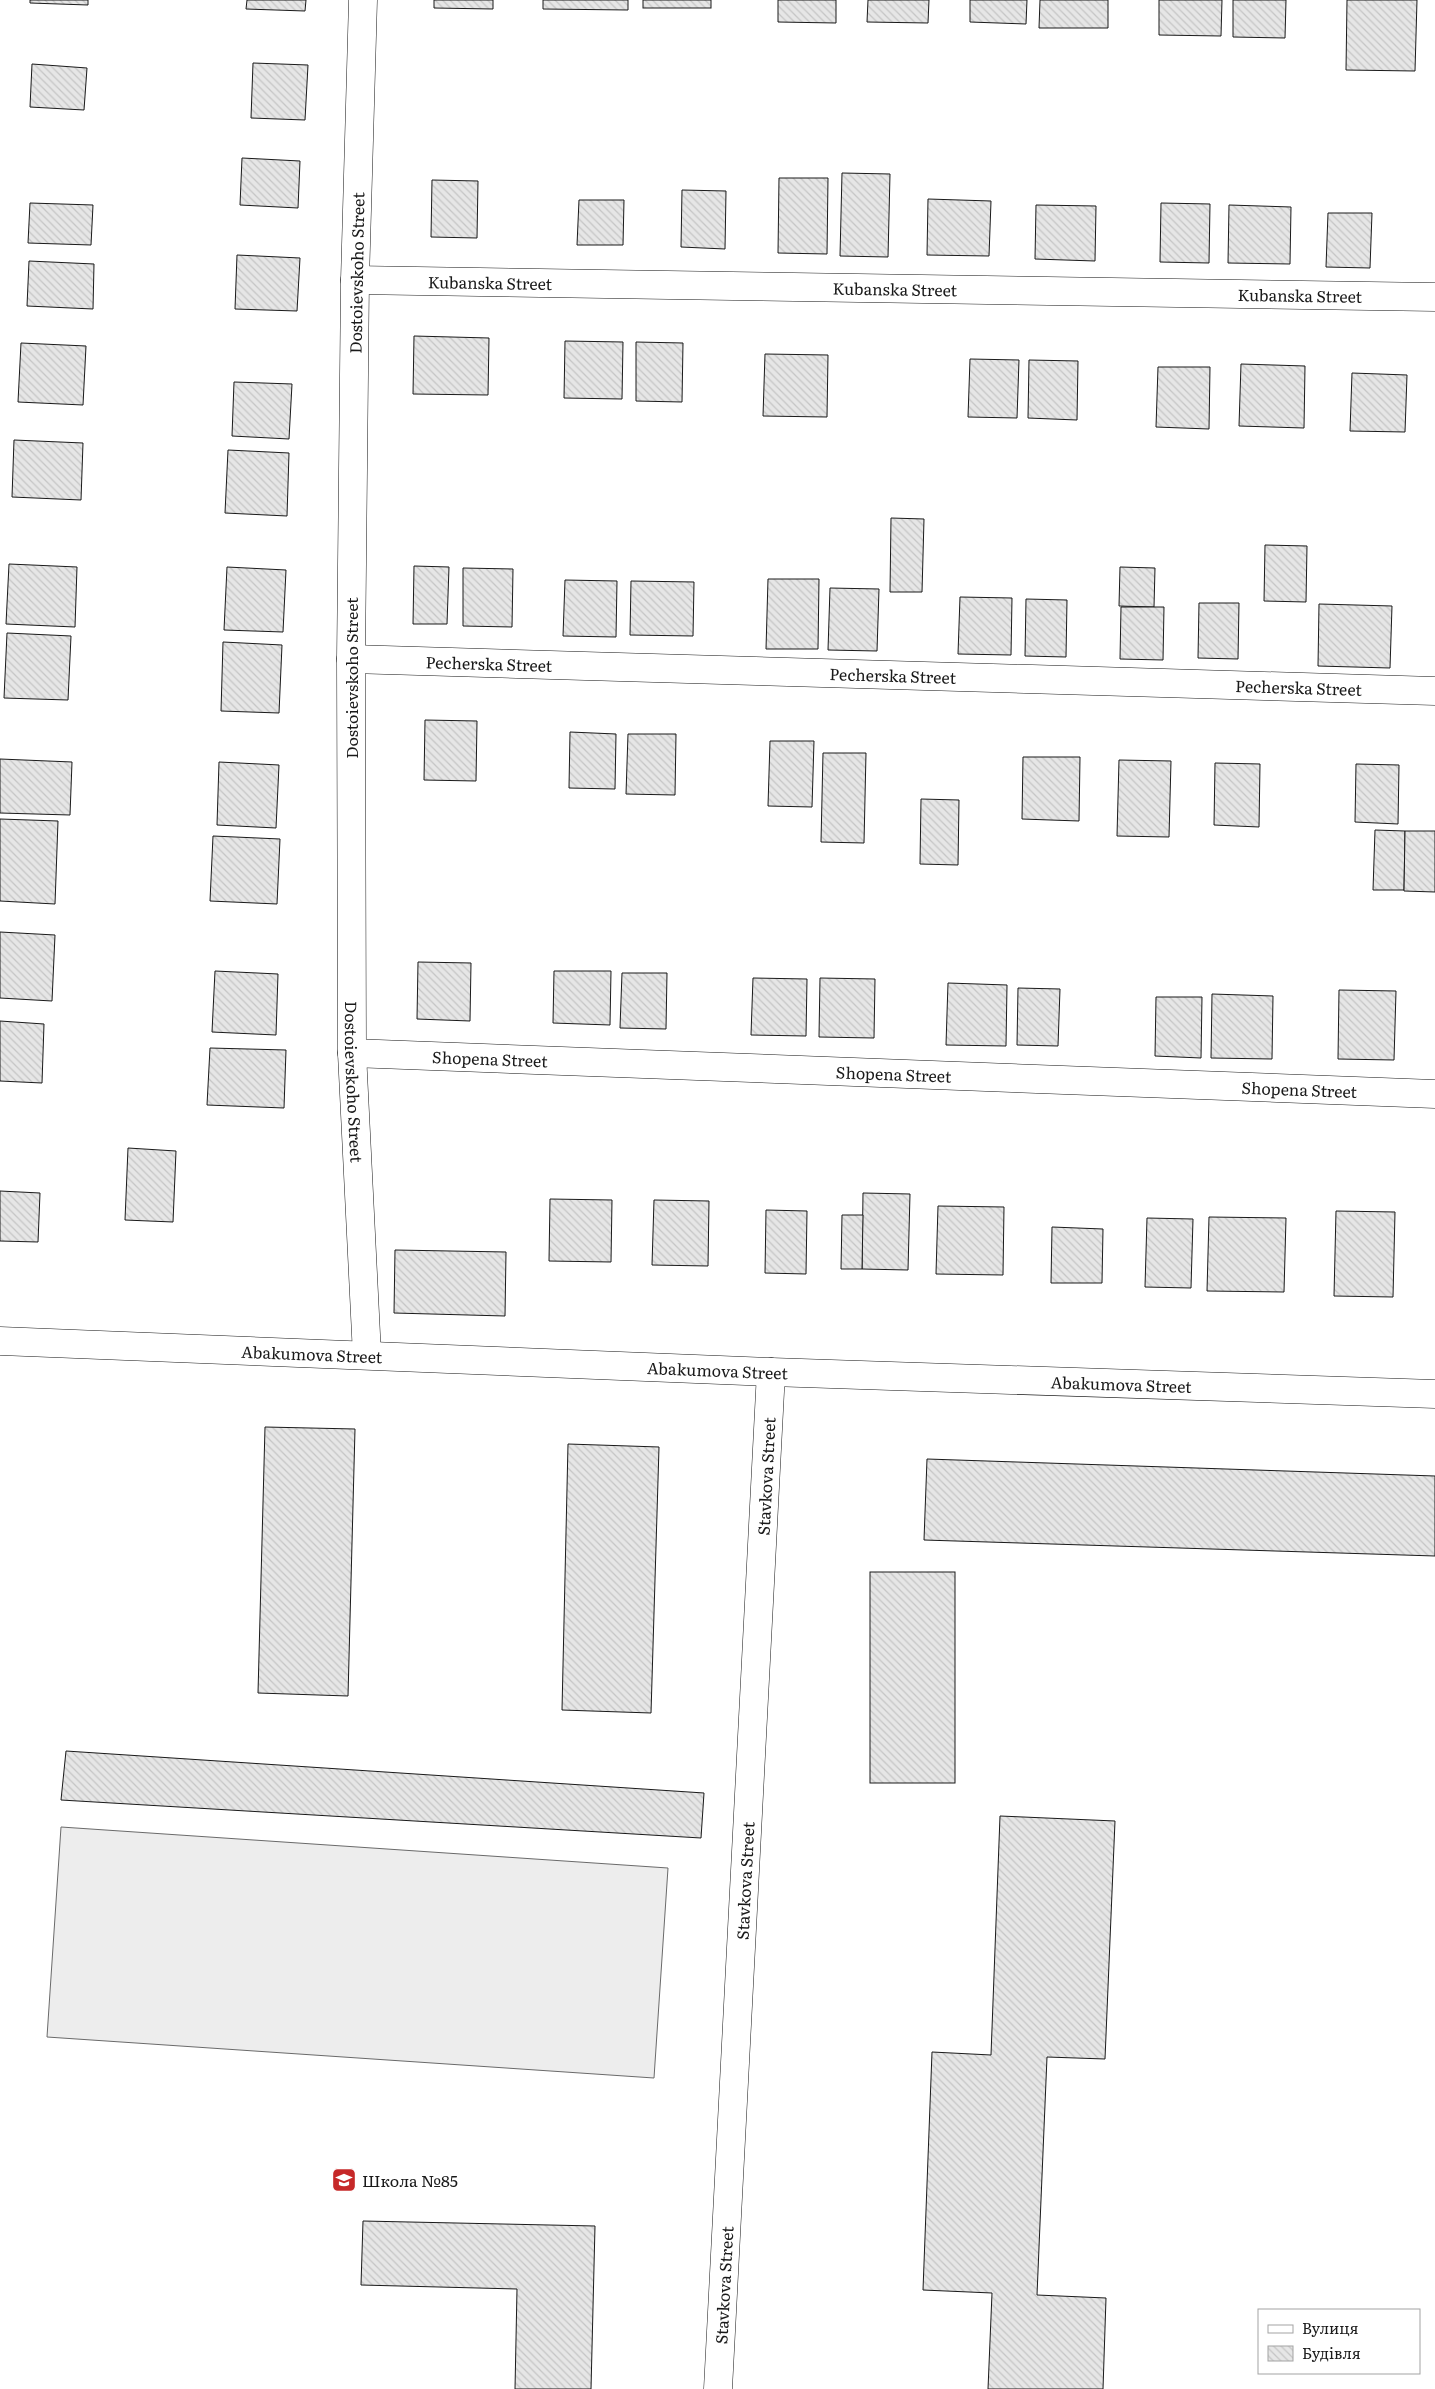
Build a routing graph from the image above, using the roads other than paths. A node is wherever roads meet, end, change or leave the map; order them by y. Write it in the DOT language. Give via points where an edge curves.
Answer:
graph roads {
  1 [pos="364,0"];
  2 [pos="356,280"];
  3 [pos="1435,297"];
  4 [pos="351,659"];
  5 [pos="1435,691"];
  6 [pos="352,1053"];
  7 [pos="1435,1094"];
  8 [pos="0,1341"];
  9 [pos="367,1356"];
  10 [pos="772,1372"];
  11 [pos="1435,1394"];
  12 [pos="718,2389"];
  1 -- 2 [label="street, Dostoievskoho Street"];
  2 -- 3 [label="street, Kubanska Street"];
  2 -- 4 [label="street, Dostoievskoho Street"];
  4 -- 5 [label="street, Pecherska Street"];
  4 -- 6 [label="street, Dostoievskoho Street"];
  6 -- 7 [label="street, Shopena Street"];
  6 -- 9 [label="street, Dostoievskoho Street"];
  8 -- 9 [label="street, Abakumova Street"];
  9 -- 10 [label="street, Abakumova Street"];
  10 -- 11 [label="street, Abakumova Street"];
  10 -- 12 [label="street, Stavkova Street"];
}
